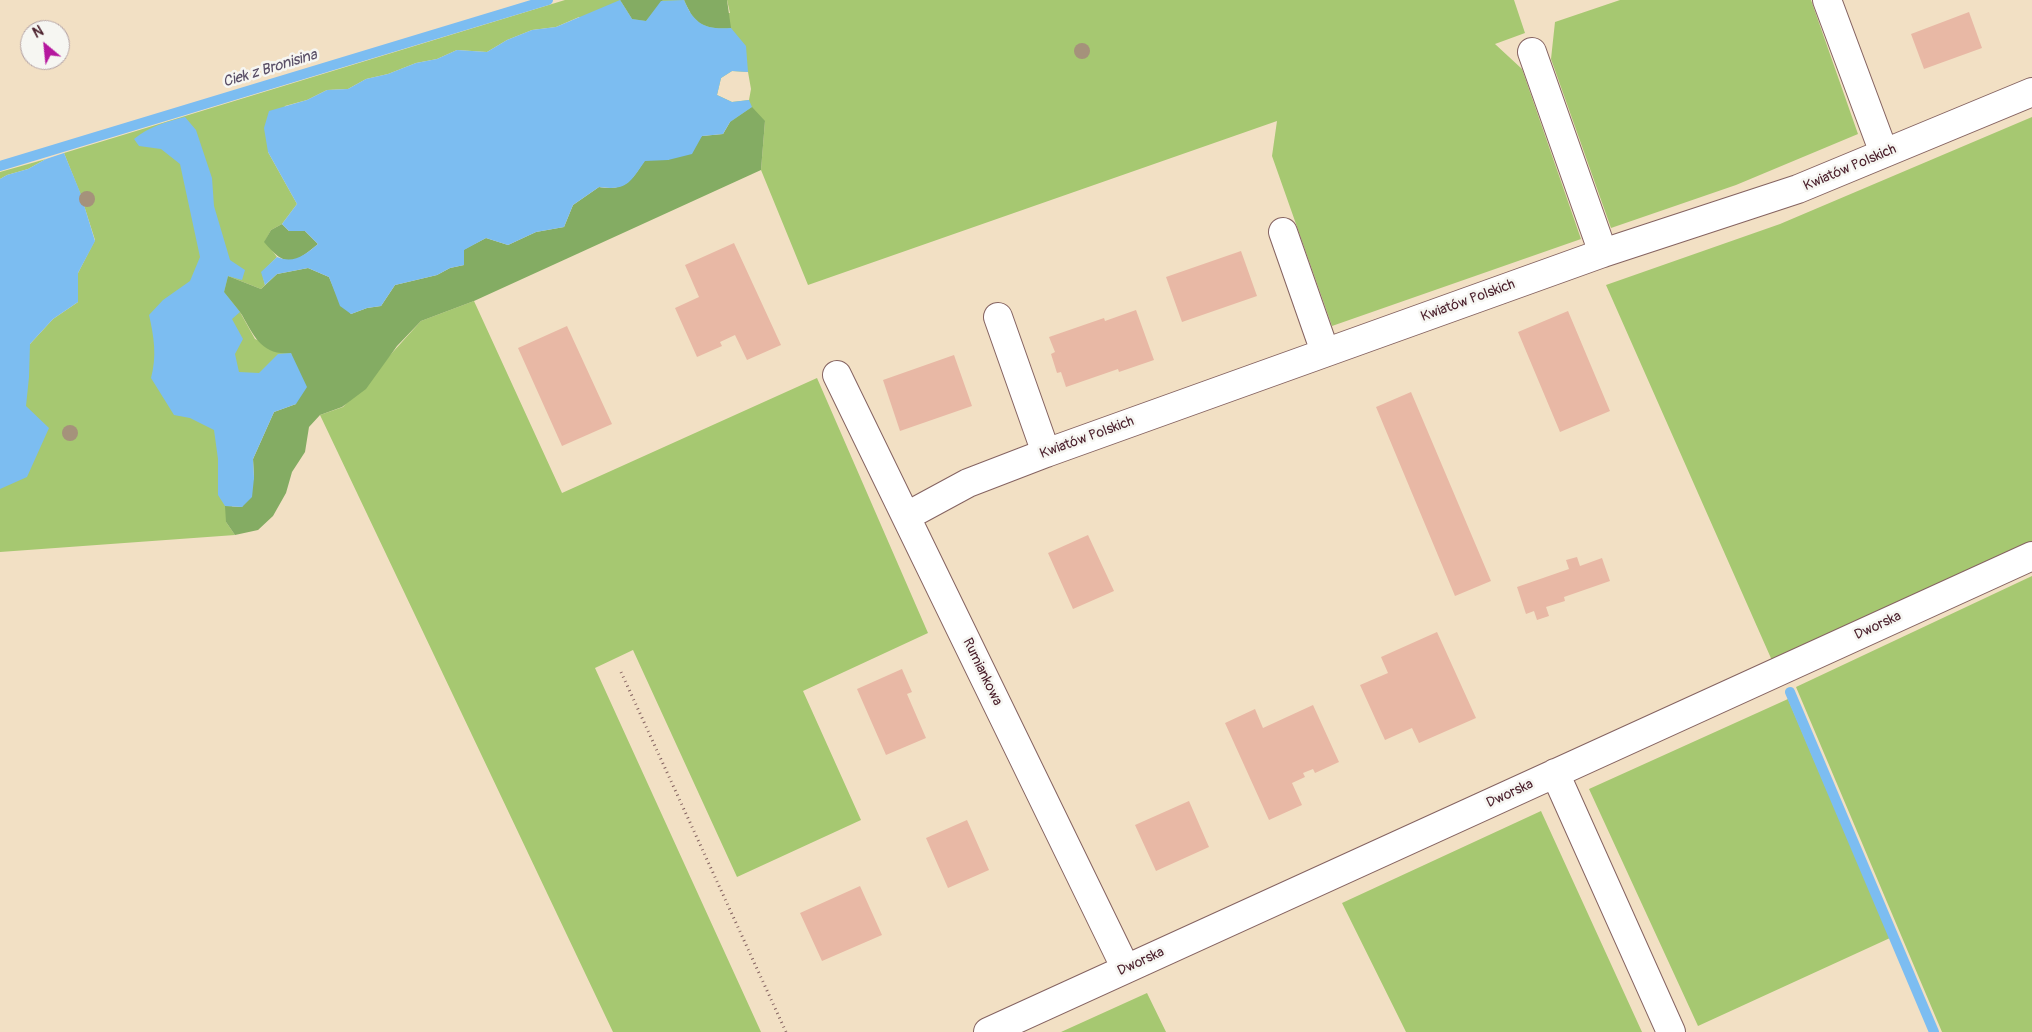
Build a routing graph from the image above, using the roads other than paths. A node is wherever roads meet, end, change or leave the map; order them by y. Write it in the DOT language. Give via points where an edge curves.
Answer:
graph roads {
  1 [pos="1827,0"];
  2 [pos="1532,52"];
  3 [pos="2032,92"];
  4 [pos="1884,153"];
  5 [pos="1283,232"];
  6 [pos="1603,253"];
  7 [pos="998,317"];
  8 [pos="1325,352"];
  9 [pos="837,375"];
  10 [pos="1046,453"];
  11 [pos="906,516"];
  12 [pos="2032,556"];
  13 [pos="1555,773"];
  14 [pos="1126,969"];
  15 [pos="988,1032"];
  16 [pos="1671,1032"];
  1 -- 4 [label="street"];
  2 -- 6 [label="street"];
  3 -- 4 [label="street, Kwiatów Polskich"];
  4 -- 6 [label="street, Kwiatów Polskich" via="1798,189"];
  5 -- 8 [label="street"];
  6 -- 8 [label="street, Kwiatów Polskich"];
  7 -- 10 [label="street"];
  8 -- 10 [label="street, Kwiatów Polskich"];
  9 -- 11 [label="street, Rumiankowa"];
  10 -- 11 [label="street, Kwiatów Polskich" via="968,482"];
  11 -- 14 [label="street, Rumiankowa"];
  12 -- 13 [label="street, Dworska"];
  13 -- 14 [label="street, Dworska"];
  13 -- 16 [label="street"];
  14 -- 15 [label="street, Dworska"];
}
